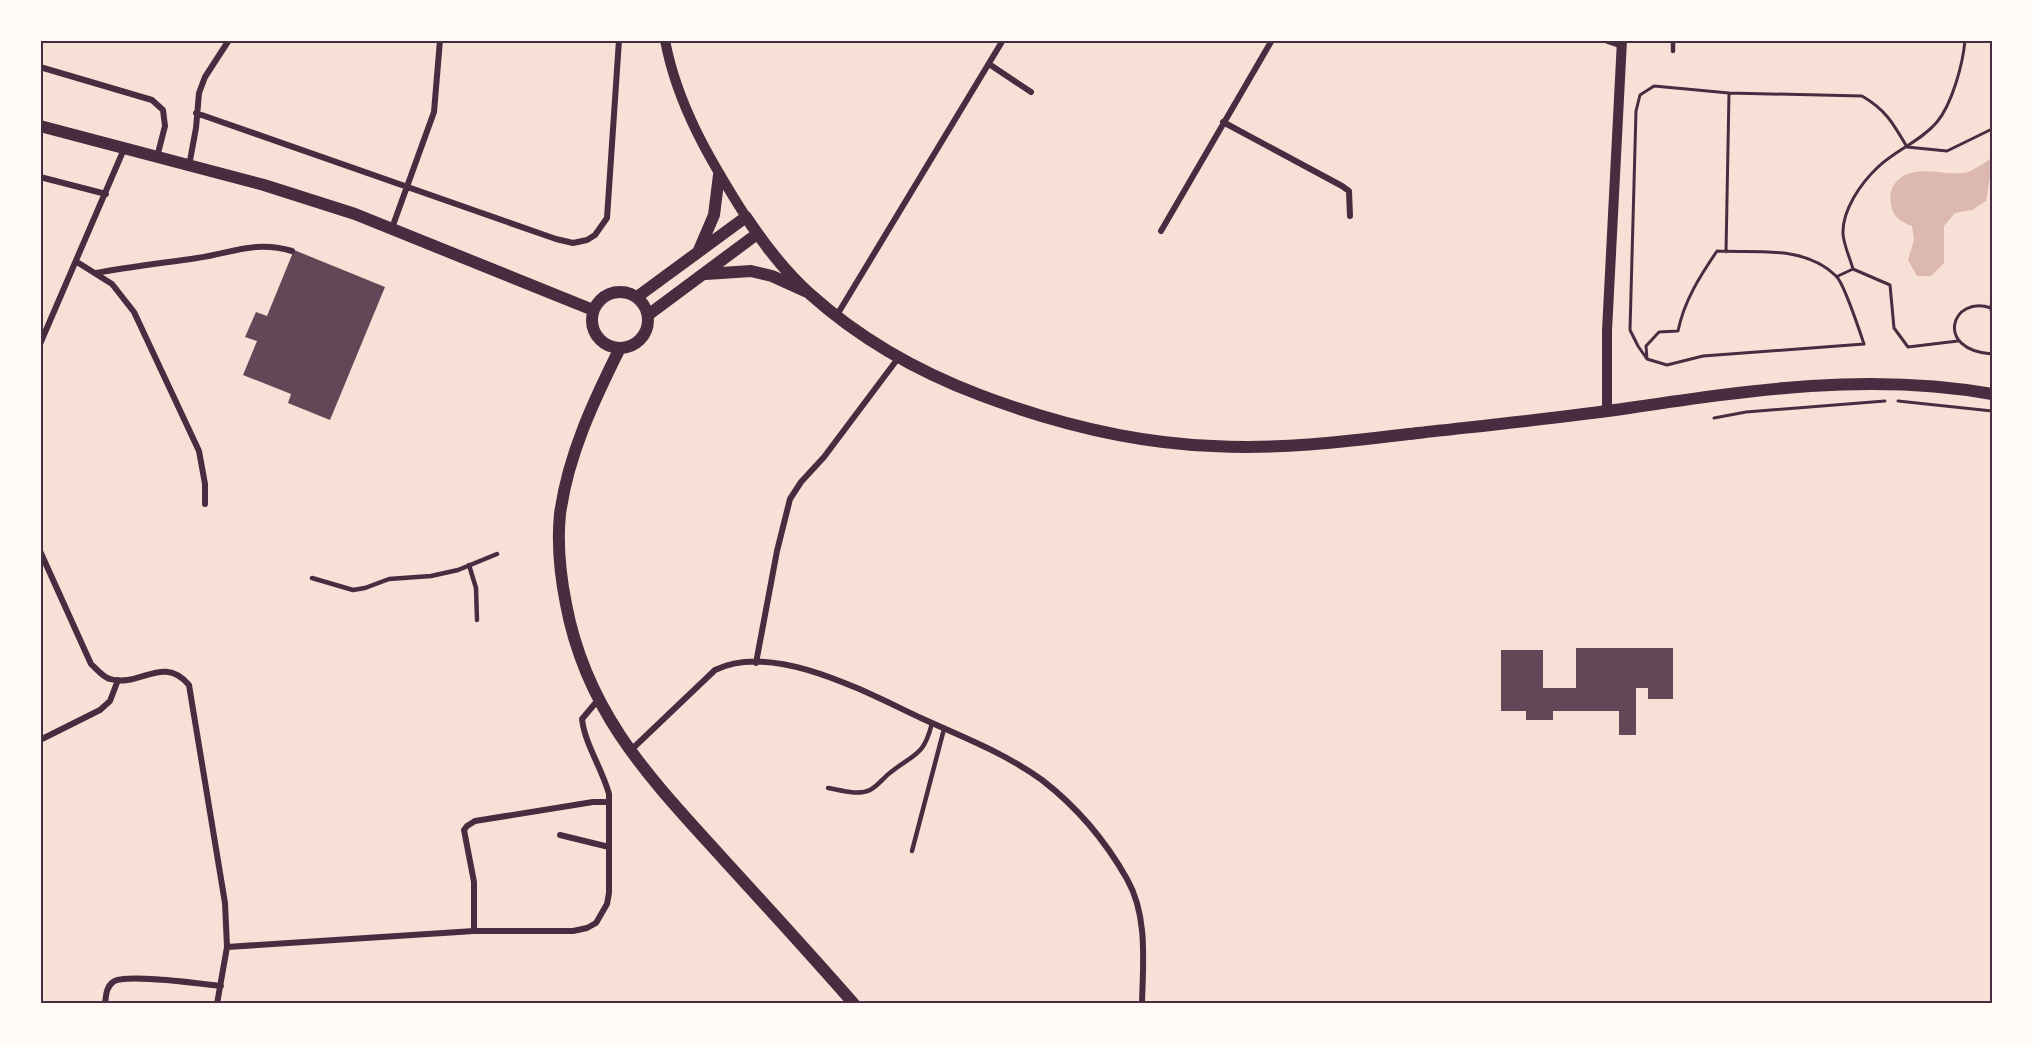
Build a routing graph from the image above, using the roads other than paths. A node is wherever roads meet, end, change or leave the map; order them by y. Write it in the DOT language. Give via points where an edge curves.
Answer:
graph roads {
  1 [pos="229,40"];
  2 [pos="440,40"];
  3 [pos="619,40"];
  4 [pos="665,40"];
  5 [pos="1003,40"];
  6 [pos="1272,40"];
  7 [pos="1605,40"];
  8 [pos="1673,40"];
  9 [pos="1622,43"];
  10 [pos="1673,51"];
  11 [pos="989,64"];
  12 [pos="40,67"];
  13 [pos="1031,92"];
  14 [pos="196,113"];
  15 [pos="1223,122"];
  16 [pos="40,126"];
  17 [pos="124,149"];
  18 [pos="157,157"];
  19 [pos="189,166"];
  20 [pos="719,175"];
  21 [pos="40,177"];
  22 [pos="407,187"];
  23 [pos="106,194"];
  24 [pos="1350,216"];
  25 [pos="746,217"];
  26 [pos="392,228"];
  27 [pos="1161,231"];
  28 [pos="757,234"];
  29 [pos="292,251"];
  30 [pos="697,253"];
  31 [pos="77,262"];
  32 [pos="95,273"];
  33 [pos="704,274"];
  34 [pos="808,293"];
  35 [pos="637,297"];
  36 [pos="593,310"];
  37 [pos="648,315"];
  38 [pos="837,315"];
  39 [pos="40,344"];
  40 [pos="620,348"];
  41 [pos="898,357"];
  42 [pos="1992,394"];
  43 [pos="1607,411"];
  44 [pos="205,504"];
  45 [pos="40,551"];
  46 [pos="497,554"];
  47 [pos="468,565"];
  48 [pos="312,578"];
  49 [pos="477,620"];
  50 [pos="756,663"];
  51 [pos="118,680"];
  52 [pos="598,700"];
  53 [pos="932,723"];
  54 [pos="944,729"];
  55 [pos="40,741"];
  56 [pos="630,751"];
  57 [pos="828,788"];
  58 [pos="609,802"];
  59 [pos="560,835"];
  60 [pos="609,847"];
  61 [pos="912,851"];
  62 [pos="474,931"];
  63 [pos="227,947"];
  64 [pos="221,986"];
  65 [pos="105,1004"];
  66 [pos="217,1004"];
  67 [pos="854,1004"];
  68 [pos="1142,1004"];
  1 -- 14 [label="street" via="205,77"];
  2 -- 22 [label="street" via="435,112"];
  3 -- 22 [label="street" via="609,206 607,218 596,235 579,243 556,239"];
  4 -- 20 [label="street" via="681,97"];
  5 -- 11 [label="street"];
  6 -- 15 [label="street"];
  7 -- 9 [label="street"];
  8 -- 10 [label="lane"];
  9 -- 43 [label="street"];
  11 -- 13 [label="street"];
  11 -- 38 [label="street"];
  12 -- 18 [label="street" via="152,100 163,110 165,126"];
  14 -- 19 [label="street"];
  14 -- 22 [label="street"];
  15 -- 24 [label="street" via="1349,191"];
  15 -- 27 [label="street"];
  16 -- 17 [label="main road"];
  17 -- 18 [label="main road"];
  17 -- 23 [label="street"];
  18 -- 19 [label="main road"];
  19 -- 26 [label="main road" via="264,185"];
  20 -- 25 [label="street"];
  20 -- 30 [label="main road" via="714,215"];
  21 -- 23 [label="street"];
  22 -- 26 [label="street"];
  23 -- 31 [label="street"];
  25 -- 28 [label="main road"];
  25 -- 30 [label="main road"];
  26 -- 36 [label="main road"];
  28 -- 33 [label="main road"];
  28 -- 34 [label="main road"];
  29 -- 32 [label="street" via="259,245"];
  30 -- 35 [label="main road"];
  31 -- 32 [label="street"];
  31 -- 39 [label="street"];
  32 -- 44 [label="street" via="117,289 134,312 199,451"];
  33 -- 34 [label="main road" via="751,271"];
  33 -- 37 [label="main road"];
  34 -- 38 [label="main road"];
  35 -- 36 [label="main road" via="622,291 611,293 598,301"];
  35 -- 37 [label="main road"];
  36 -- 40 [label="main road" via="591,322 595,333 608,345"];
  37 -- 40 [label="main road" via="639,340"];
  38 -- 41 [label="main road"];
  40 -- 52 [label="main road" via="578,444 559,534 559,559 570,625"];
  41 -- 43 [label="main road" via="964,389 1040,416 1144,439 1212,446 1294,445"];
  41 -- 50 [label="street" via="790,500"];
  42 -- 43 [label="main road" via="1910,384 1848,383 1756,390"];
  45 -- 51 [label="street" via="92,664 105,677"];
  46 -- 47 [label="lane"];
  47 -- 48 [label="lane" via="431,576 383,580 353,590"];
  47 -- 49 [label="lane" via="476,588"];
  50 -- 53 [label="street" via="824,674"];
  50 -- 56 [label="street" via="737,663 715,670"];
  51 -- 55 [label="street" via="110,701 100,710"];
  51 -- 63 [label="street" via="165,671 180,675 189,685 225,903"];
  52 -- 56 [label="main road"];
  52 -- 58 [label="street" via="582,719 583,730 605,781"];
  53 -- 54 [label="street"];
  53 -- 57 [label="lane" via="919,754 870,790 859,793"];
  54 -- 61 [label="lane"];
  54 -- 68 [label="street" via="1042,780 1099,835 1128,880 1138,907 1142,927"];
  56 -- 67 [label="main road"];
  58 -- 60 [label="street"];
  58 -- 62 [label="street" via="492,818 467,826 464,830 474,882"];
  59 -- 60 [label="street"];
  60 -- 62 [label="street" via="607,904 596,922 587,928"];
  62 -- 63 [label="street"];
  63 -- 64 [label="street"];
  64 -- 65 [label="street" via="118,979 108,988"];
  64 -- 66 [label="street"];
}
